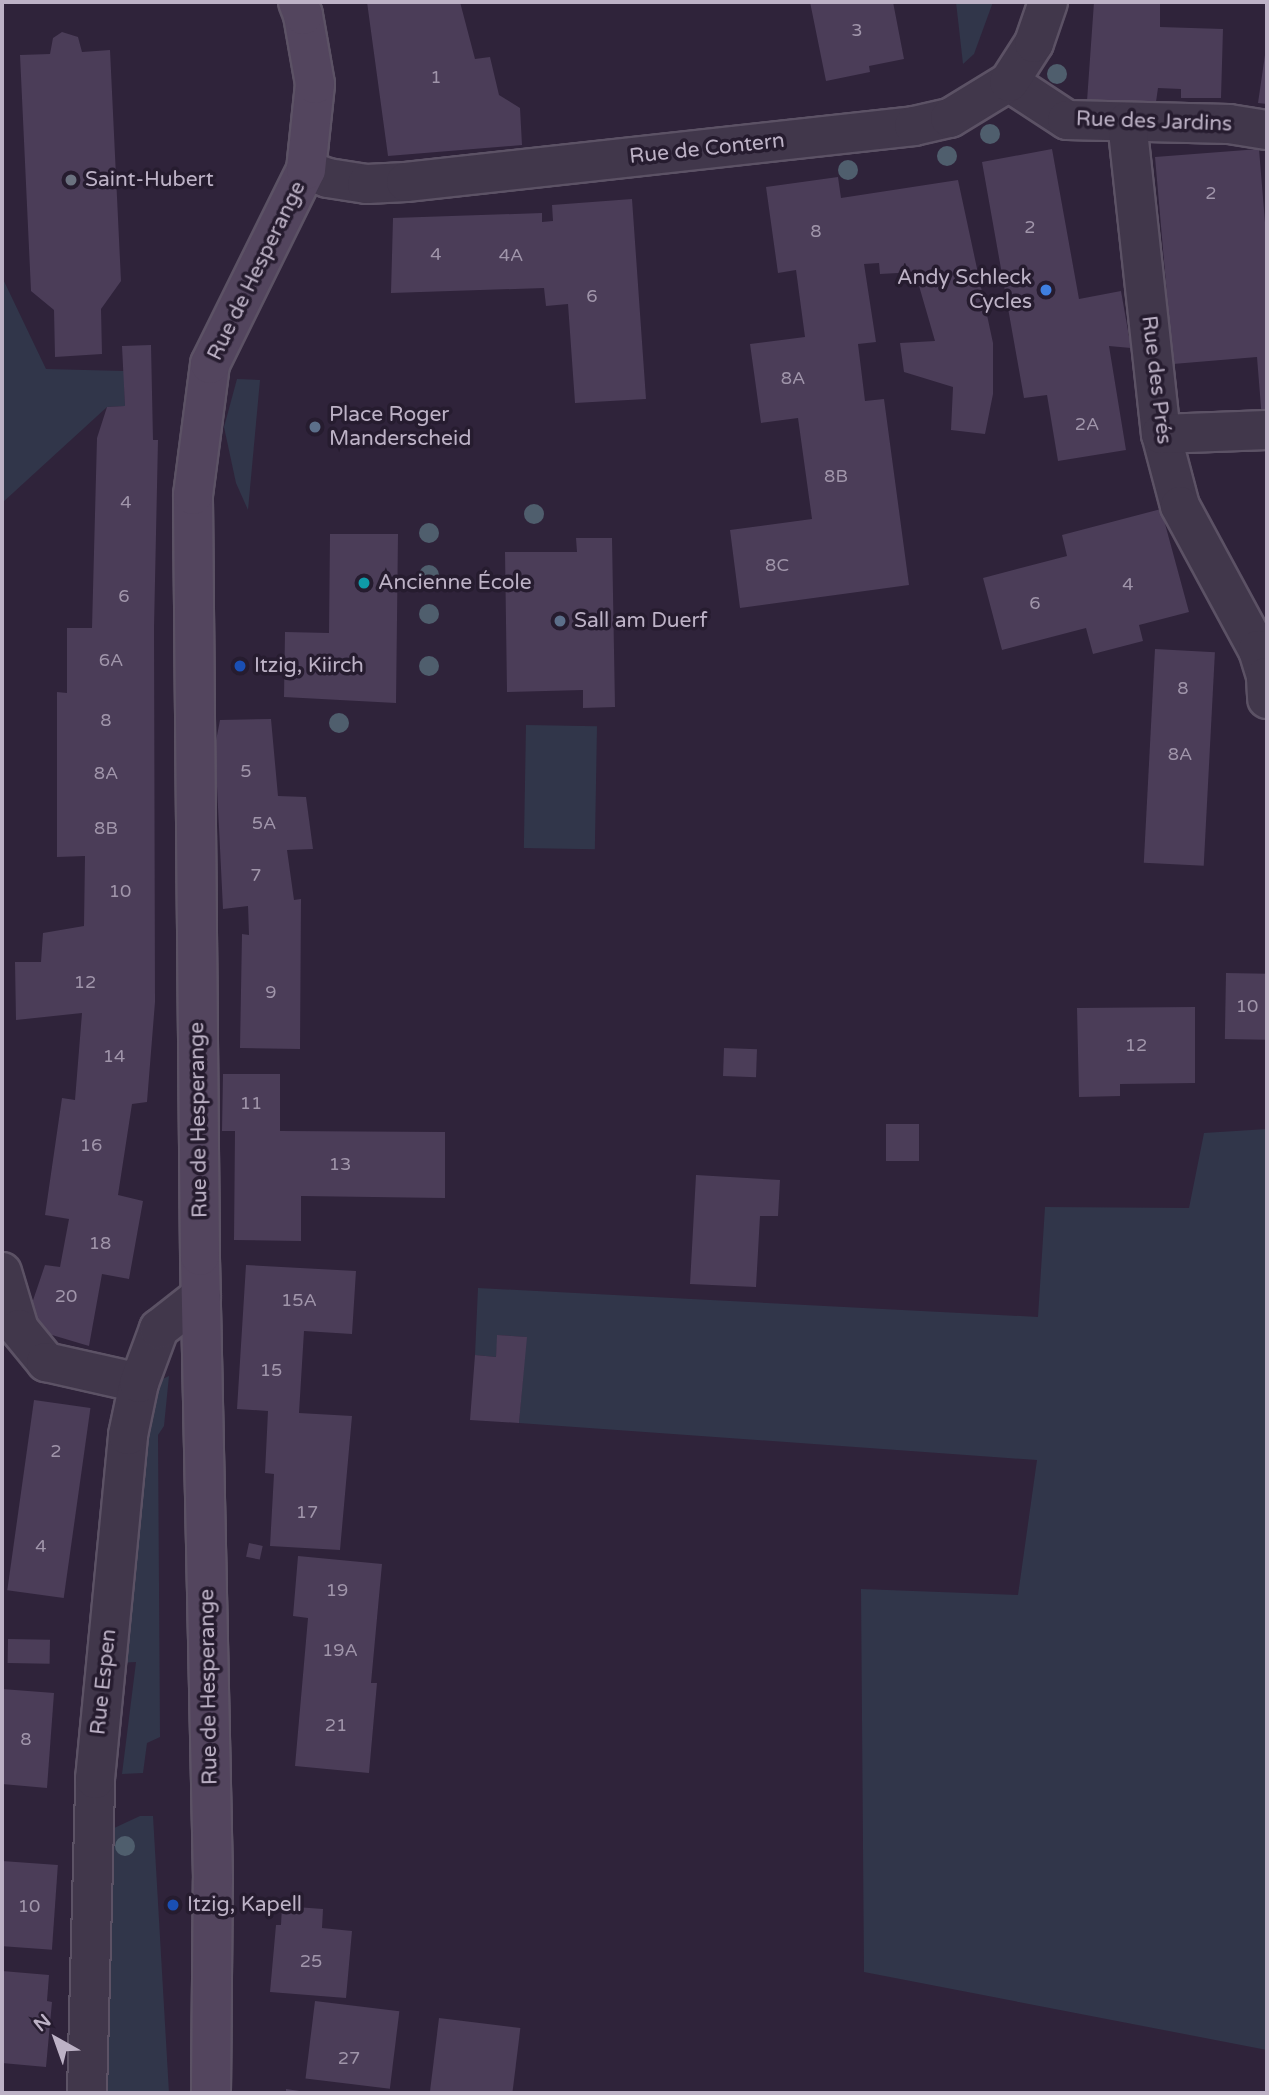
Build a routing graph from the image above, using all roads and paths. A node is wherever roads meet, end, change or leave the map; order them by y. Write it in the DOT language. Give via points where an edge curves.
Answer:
graph roads {
  1 [pos="1048,2"];
  2 [pos="306,6"];
  3 [pos="1009,82"];
  4 [pos="1127,122"];
  5 [pos="1267,130"];
  6 [pos="306,170"];
  7 [pos="1267,430"];
  8 [pos="1161,433"];
  9 [pos="1267,699"];
  10 [pos="2,1272"];
  11 [pos="201,1296"];
  12 [pos="139,1383"];
  13 [pos="87,2093"];
  14 [pos="211,2093"];
  1 -- 3 [label="street, Rue de Contern" via="1034,43"];
  2 -- 6 [label="main road" via="315,84"];
  3 -- 4 [label="street, Rue des Jardins" via="1067,120"];
  3 -- 6 [label="street, Rue de Contern" via="950,118 914,126 406,182 367,184"];
  4 -- 5 [label="street, Rue des Jardins" via="1230,124"];
  4 -- 8 [label="street, Rue des Prés"];
  6 -- 11 [label="main road, Rue de Hesperange" via="210,364 193,495"];
  7 -- 8 [label="street"];
  8 -- 9 [label="street, Rue des Prés" via="1180,506 1258,650"];
  10 -- 12 [label="street" via="19,1329 46,1362"];
  11 -- 12 [label="street, Rue Espen" via="159,1329"];
  11 -- 14 [label="main road, Rue de Hesperange" via="212,1865"];
  12 -- 13 [label="street, Rue Espen" via="128,1435 95,1779"];
}
